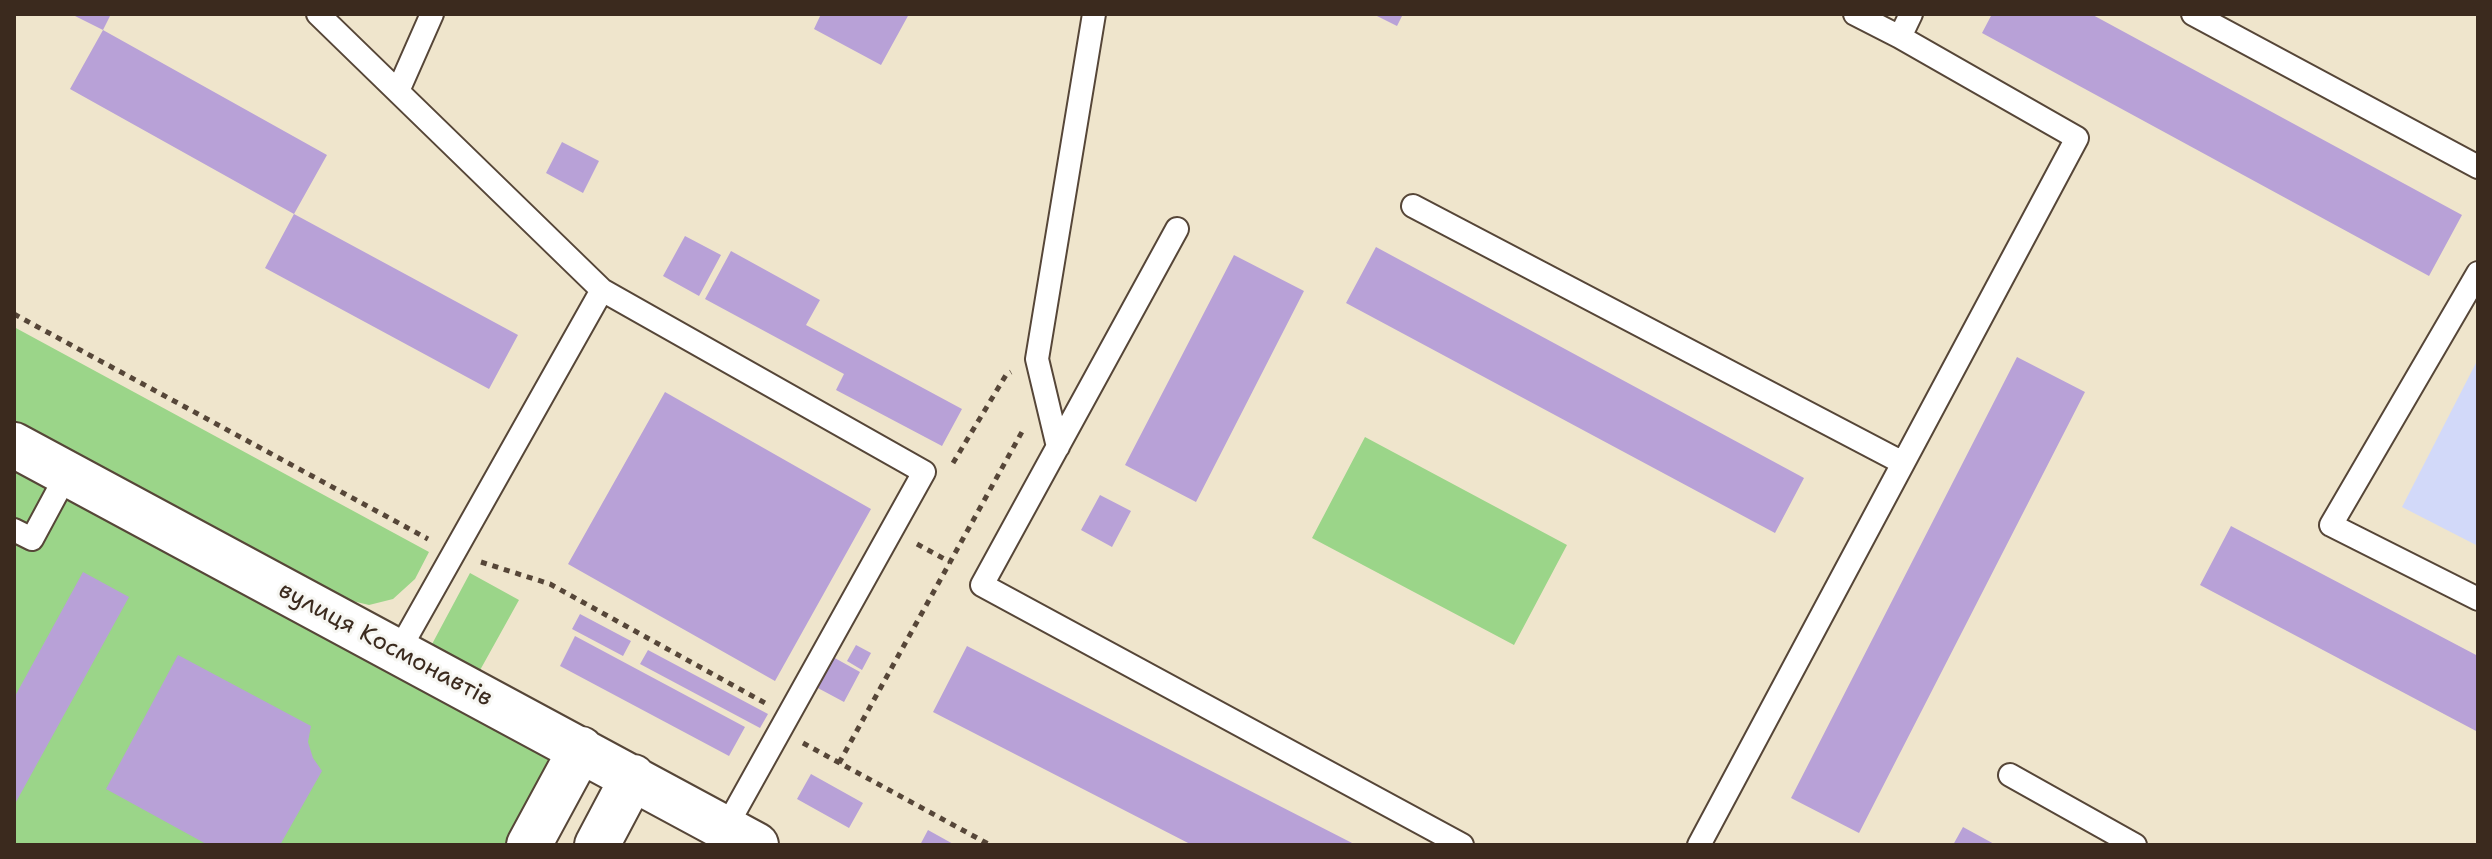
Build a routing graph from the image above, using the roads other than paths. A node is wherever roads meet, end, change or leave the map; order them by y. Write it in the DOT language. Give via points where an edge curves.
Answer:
graph roads {
  1 [pos="318,14"];
  2 [pos="432,14"];
  3 [pos="1094,14"];
  4 [pos="1855,14"];
  5 [pos="1911,14"];
  6 [pos="2193,14"];
  7 [pos="1900,37"];
  8 [pos="398,91"];
  9 [pos="2478,167"];
  10 [pos="1413,206"];
  11 [pos="1177,229"];
  12 [pos="2478,273"];
  13 [pos="602,290"];
  14 [pos="14,445"];
  15 [pos="1058,447"];
  16 [pos="1903,463"];
  17 [pos="67,474"];
  18 [pos="14,530"];
  19 [pos="2478,599"];
  20 [pos="398,652"];
  21 [pos="581,749"];
  22 [pos="2010,775"];
  23 [pos="633,777"];
  24 [pos="740,837"];
  25 [pos="529,845"];
  26 [pos="597,845"];
  27 [pos="1462,845"];
  28 [pos="1699,845"];
  29 [pos="2135,845"];
  1 -- 8 [label="lane"];
  2 -- 8 [label="lane"];
  3 -- 15 [label="lane" via="1037,359"];
  4 -- 7 [label="lane"];
  5 -- 7 [label="lane"];
  6 -- 9 [label="lane"];
  7 -- 16 [label="lane" via="2077,138"];
  8 -- 13 [label="lane"];
  10 -- 16 [label="lane"];
  11 -- 15 [label="lane"];
  12 -- 19 [label="lane" via="2331,525"];
  13 -- 20 [label="lane"];
  13 -- 24 [label="lane" via="924,472 779,730"];
  14 -- 17 [label="street, вулиця Космонавтів"];
  15 -- 27 [label="lane" via="982,585"];
  16 -- 28 [label="lane"];
  17 -- 18 [label="lane" via="32,539"];
  17 -- 20 [label="street, вулиця Космонавтів"];
  20 -- 21 [label="street, вулиця Космонавтів"];
  21 -- 23 [label="street, вулиця Космонавтів"];
  21 -- 25 [label="street"];
  22 -- 29 [label="lane"];
  23 -- 24 [label="street, вулиця Космонавтів"];
  23 -- 26 [label="street"];
}
